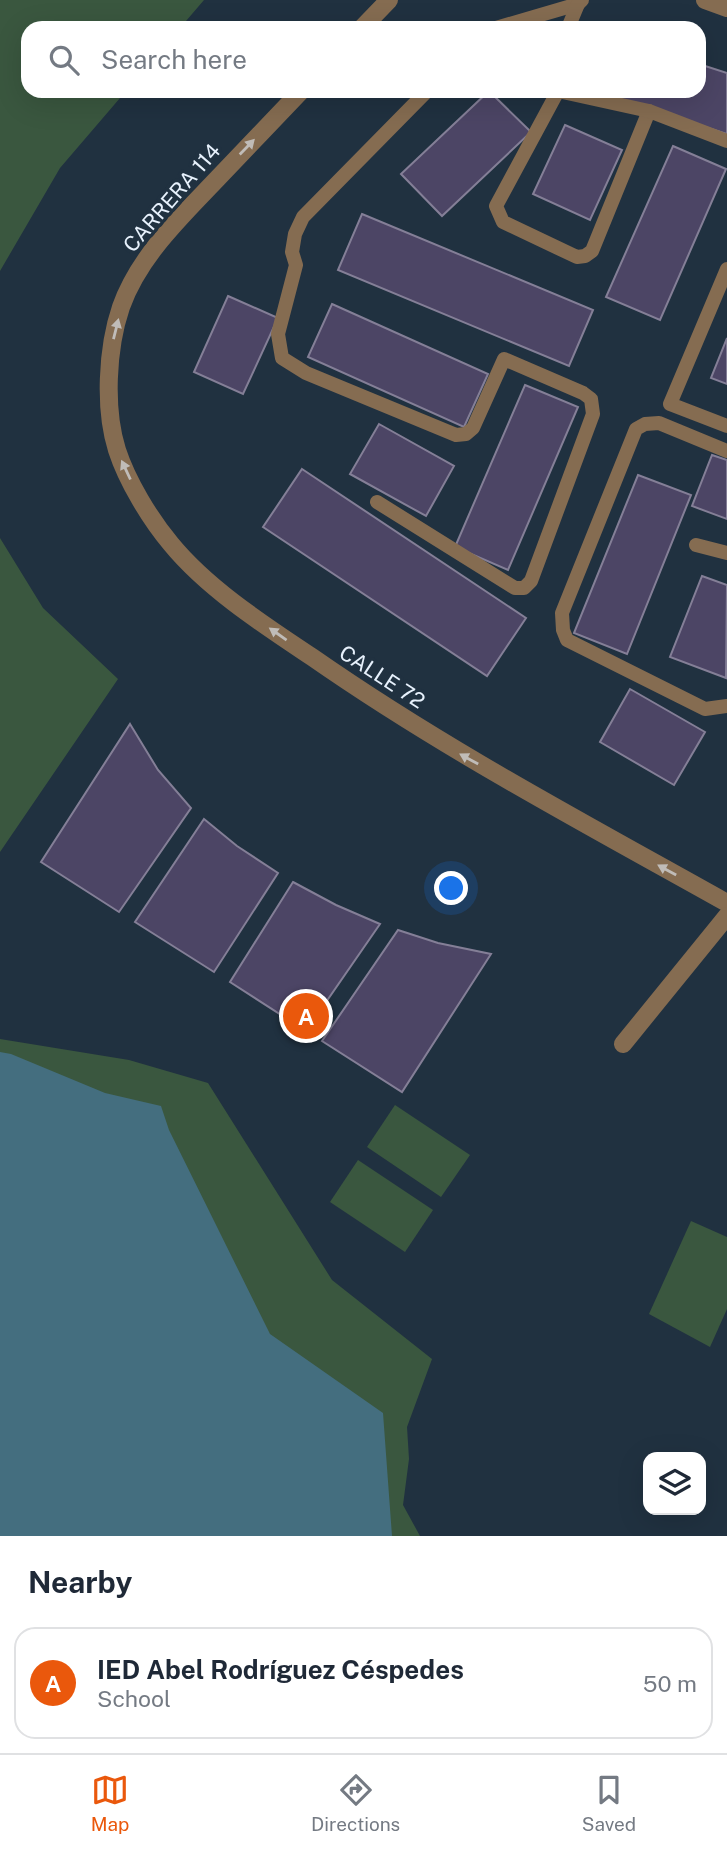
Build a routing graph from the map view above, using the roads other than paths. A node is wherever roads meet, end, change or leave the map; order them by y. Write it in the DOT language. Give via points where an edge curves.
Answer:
graph roads {
  1 [pos="389,0"];
  2 [pos="705,0"];
  3 [pos="580,2"];
  4 [pos="727,8"];
  5 [pos="369,21"];
  6 [pos="519,21"];
  7 [pos="571,21"];
  8 [pos="294,98"];
  9 [pos="420,98"];
  10 [pos="554,98"];
  11 [pos="590,98"];
  12 [pos="649,111"];
  13 [pos="727,141"];
  14 [pos="727,269"];
  15 [pos="109,396"];
  16 [pos="727,426"];
  17 [pos="727,451"];
  18 [pos="377,502"];
  19 [pos="696,545"];
  20 [pos="727,553"];
  21 [pos="727,706"];
  22 [pos="727,903"];
  23 [pos="727,916"];
  24 [pos="623,1044"];
  1 -- 5 [label="street"];
  2 -- 4 [label="street"];
  3 -- 6 [label="lane"];
  3 -- 7 [label="lane"];
  15 -- 8 [label="street, CARRERA 114, one-way" via="121,307 141,264"];
  9 -- 18 [label="lane" via="303,217 295,234 292,251 296,265 278,334 282,359 456,435 473,428 504,359 583,393 591,399 593,414 531,581 524,588 515,588"];
  10 -- 12 [label="lane" via="496,211 503,222 577,257 592,251"];
  11 -- 12 [label="lane"];
  12 -- 13 [label="lane"];
  14 -- 16 [label="lane" via="670,404"];
  22 -- 15 [label="street, CALLE 72, one-way" via="459,754 355,688 210,582 171,545 140,499 117,450"];
  17 -- 21 [label="lane" via="659,424 636,429 562,613 567,640 705,709"];
  19 -- 20 [label="lane"];
  23 -- 24 [label="street"];
}
